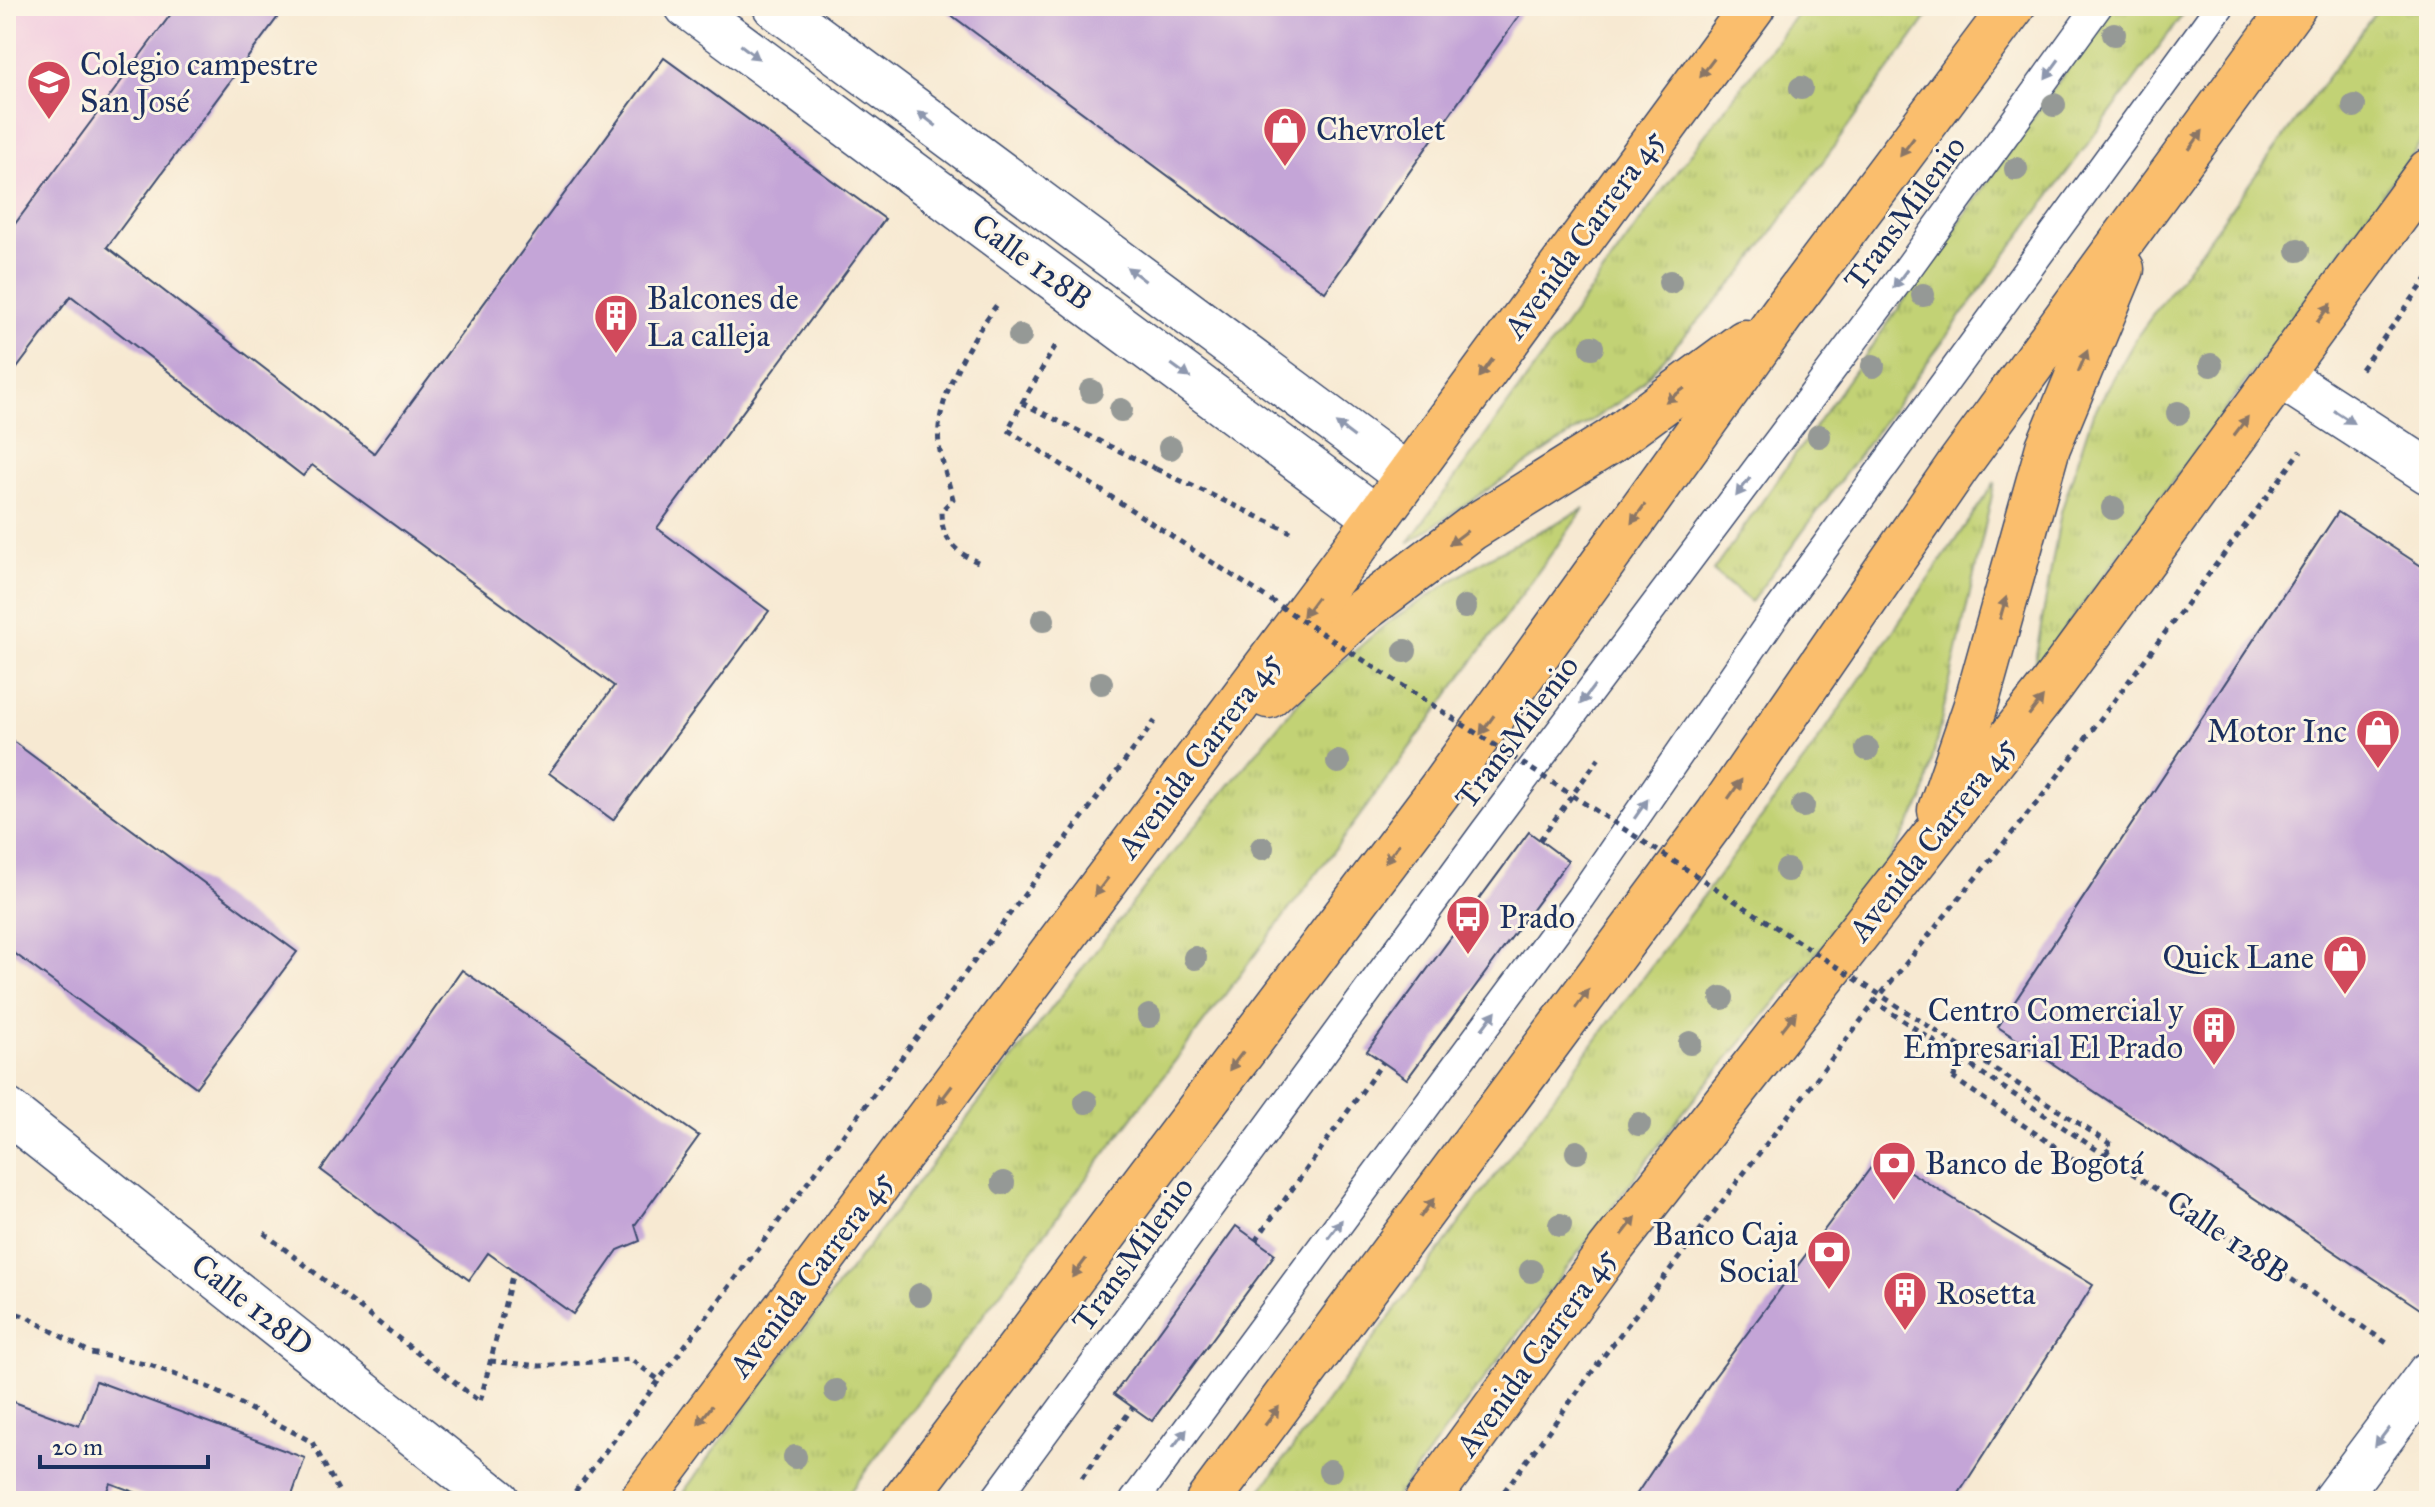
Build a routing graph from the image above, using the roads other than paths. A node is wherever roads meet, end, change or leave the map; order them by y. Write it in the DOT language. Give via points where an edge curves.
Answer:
graph roads {
  1 [pos="687,6"];
  2 [pos="775,6"];
  3 [pos="1753,6"];
  4 [pos="2013,6"];
  5 [pos="2098,6"];
  6 [pos="2220,6"];
  7 [pos="2294,6"];
  8 [pos="2429,171"];
  9 [pos="2149,202"];
  10 [pos="1782,314"];
  11 [pos="2279,375"];
  12 [pos="2429,472"];
  13 [pos="1407,476"];
  14 [pos="1377,518"];
  15 [pos="1193,764"];
  16 [pos="1929,842"];
  17 [pos="6,1110"];
  18 [pos="2416,1364"];
  19 [pos="498,1501"];
  20 [pos="641,1501"];
  21 [pos="904,1501"];
  22 [pos="994,1501"];
  23 [pos="1134,1501"];
  24 [pos="1208,1501"];
  25 [pos="1427,1501"];
  26 [pos="2334,1501"];
  1 -- 14 [label="street, Calle 128B, one-way"];
  13 -- 2 [label="street, Calle 128B, one-way"];
  3 -- 13 [label="highway, Avenida Carrera 45, one-way"];
  4 -- 10 [label="highway, one-way"];
  5 -- 22 [label="lane, TransMilenio, one-way"];
  23 -- 6 [label="lane, one-way" via="1580,898 1773,618"];
  9 -- 7 [label="highway, one-way"];
  11 -- 8 [label="highway, Avenida Carrera 45, one-way"];
  16 -- 9 [label="highway, one-way" via="1975,708 2048,447"];
  24 -- 9 [label="highway, one-way" via="1718,814 1957,467"];
  10 -- 15 [label="highway, one-way" via="1611,441 1472,528 1401,581 1354,617"];
  10 -- 21 [label="highway, one-way" via="1439,791"];
  11 -- 12 [label="street, one-way"];
  16 -- 11 [label="highway, Avenida Carrera 45, one-way" via="2052,685"];
  13 -- 14 [label="highway, Avenida Carrera 45"];
  14 -- 15 [label="highway, Avenida Carrera 45, one-way"];
  15 -- 20 [label="highway, Avenida Carrera 45, one-way"];
  25 -- 16 [label="highway, Avenida Carrera 45, one-way" via="1609,1251 1843,981"];
  17 -- 19 [label="street, Calle 128D"];
  18 -- 26 [label="street, one-way"];
}
